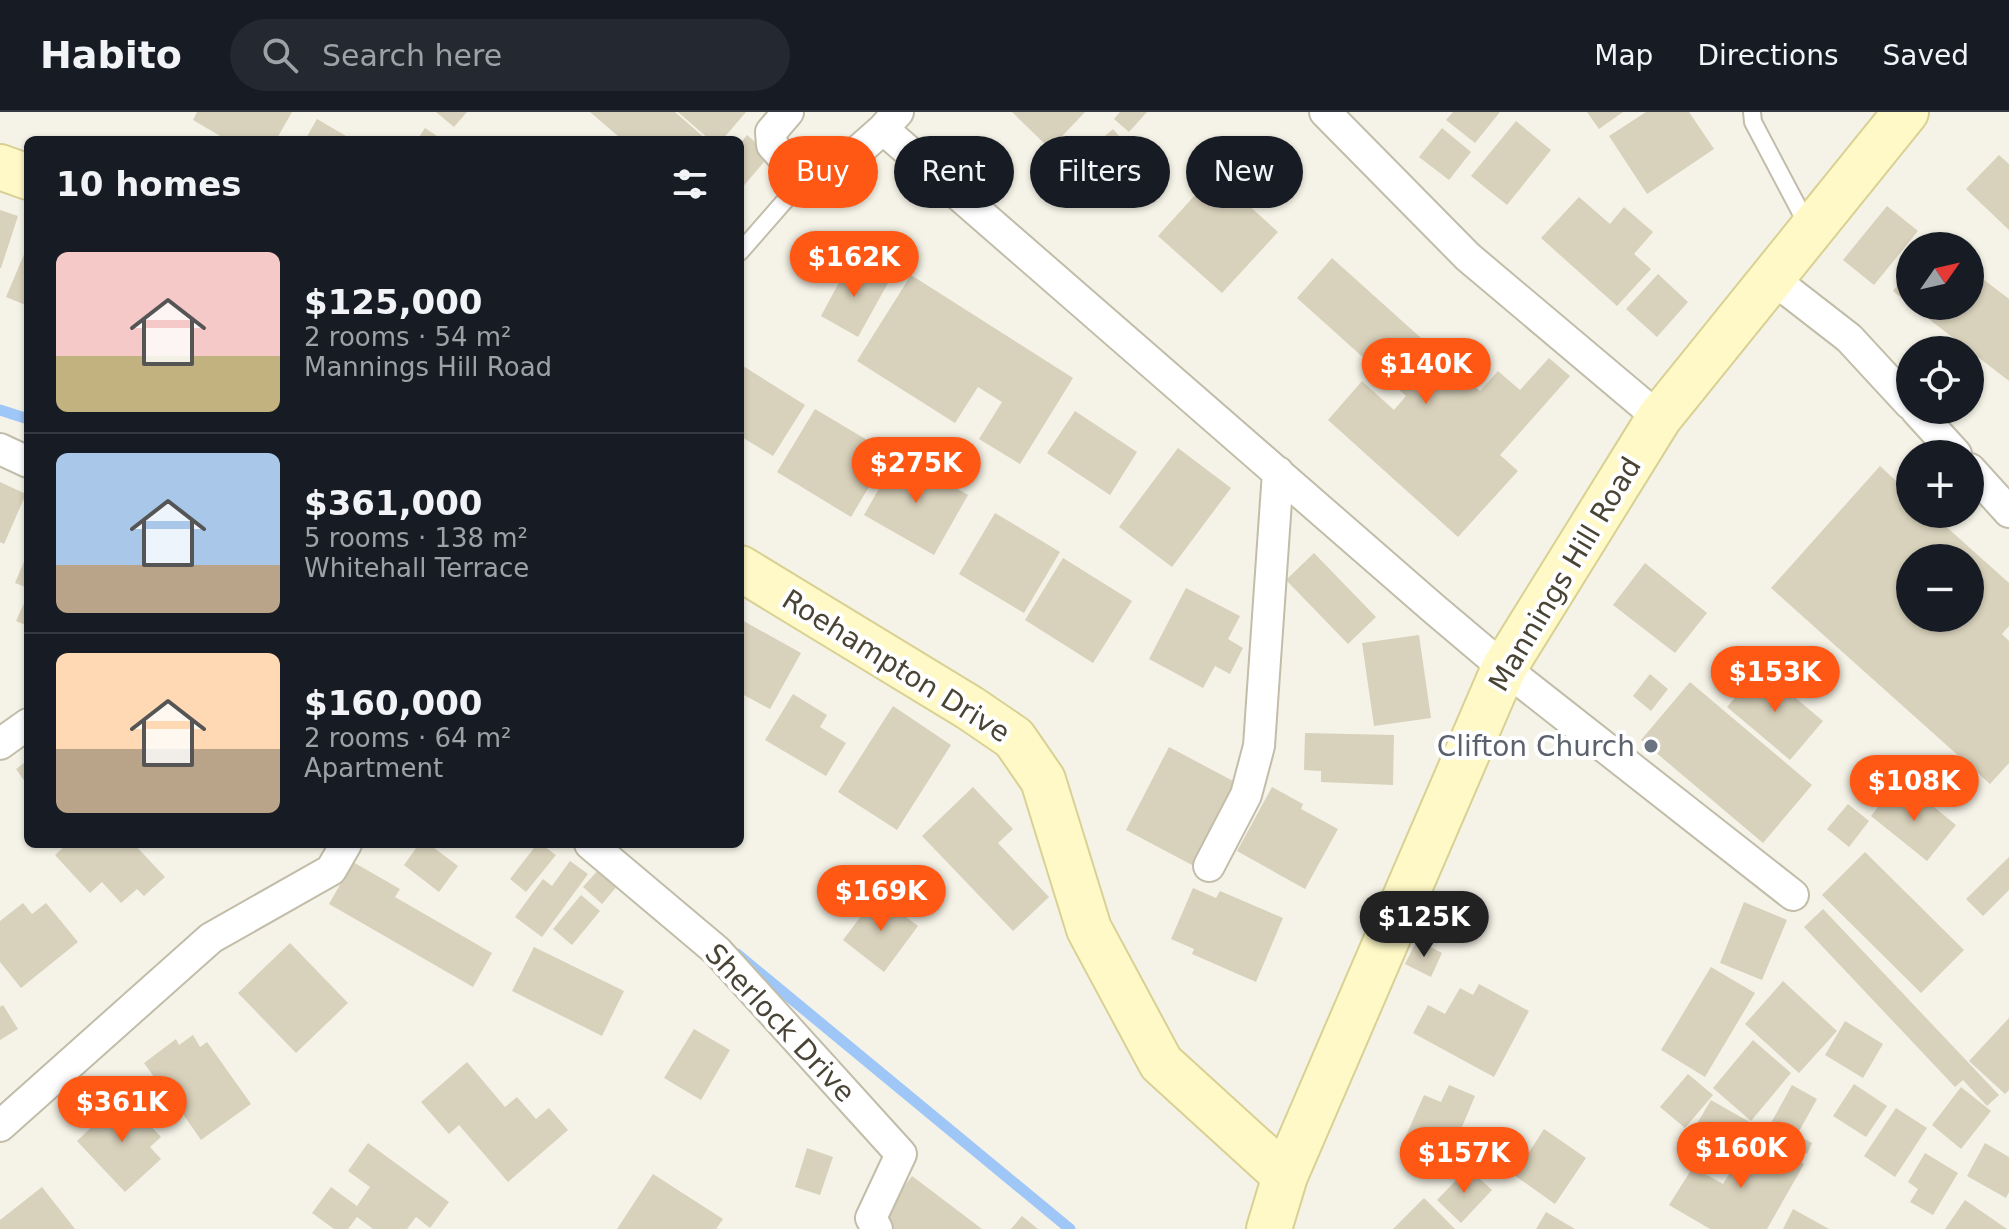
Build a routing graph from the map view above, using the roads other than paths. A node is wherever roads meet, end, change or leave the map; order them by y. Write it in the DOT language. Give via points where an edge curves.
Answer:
graph roads {
  1 [pos="788,112"];
  2 [pos="1325,112"];
  3 [pos="1752,112"];
  4 [pos="1906,112"];
  5 [pos="890,121"];
  6 [pos="771,136"];
  7 [pos="874,136"];
  8 [pos="0,167"];
  9 [pos="24,176"];
  10 [pos="778,208"];
  11 [pos="1811,231"];
  12 [pos="744,247"];
  13 [pos="1773,279"];
  14 [pos="1896,389"];
  15 [pos="1659,418"];
  16 [pos="1929,424"];
  17 [pos="1943,440"];
  18 [pos="0,449"];
  19 [pos="24,460"];
  20 [pos="1278,472"];
  21 [pos="1984,484"];
  22 [pos="2009,512"];
  23 [pos="744,570"];
  24 [pos="1504,668"];
  25 [pos="24,727"];
  26 [pos="0,744"];
  27 [pos="344,848"];
  28 [pos="595,848"];
  29 [pos="1209,866"];
  30 [pos="1793,895"];
  31 [pos="0,1126"];
  32 [pos="1285,1176"];
  33 [pos="877,1229"];
  34 [pos="1269,1229"];
  1 -- 6 [label="street"];
  2 -- 15 [label="street" via="1468,257"];
  3 -- 11 [label="lane"];
  4 -- 11 [label="main road, Mannings Hill Road"];
  5 -- 7 [label="street"];
  5 -- 20 [label="street"];
  8 -- 9 [label="main road"];
  10 -- 12 [label="lane"];
  11 -- 13 [label="main road, Mannings Hill Road"];
  13 -- 14 [label="street" via="1849,338"];
  13 -- 15 [label="main road, Mannings Hill Road"];
  15 -- 24 [label="main road, Mannings Hill Road"];
  16 -- 17 [label="street"];
  18 -- 19 [label="street"];
  20 -- 24 [label="street"];
  20 -- 29 [label="street" via="1259,746 1246,795"];
  21 -- 22 [label="street"];
  23 -- 32 [label="main road, Roehampton Drive" via="1014,738 1043,780 1089,929 1161,1063"];
  24 -- 30 [label="street"];
  24 -- 32 [label="main road, Mannings Hill Road"];
  25 -- 26 [label="street"];
  27 -- 31 [label="street" via="331,870 211,938"];
  28 -- 33 [label="street, Sherlock Drive" via="717,951 901,1154 871,1218"];
  32 -- 34 [label="main road, Mannings Hill Road"];
}
